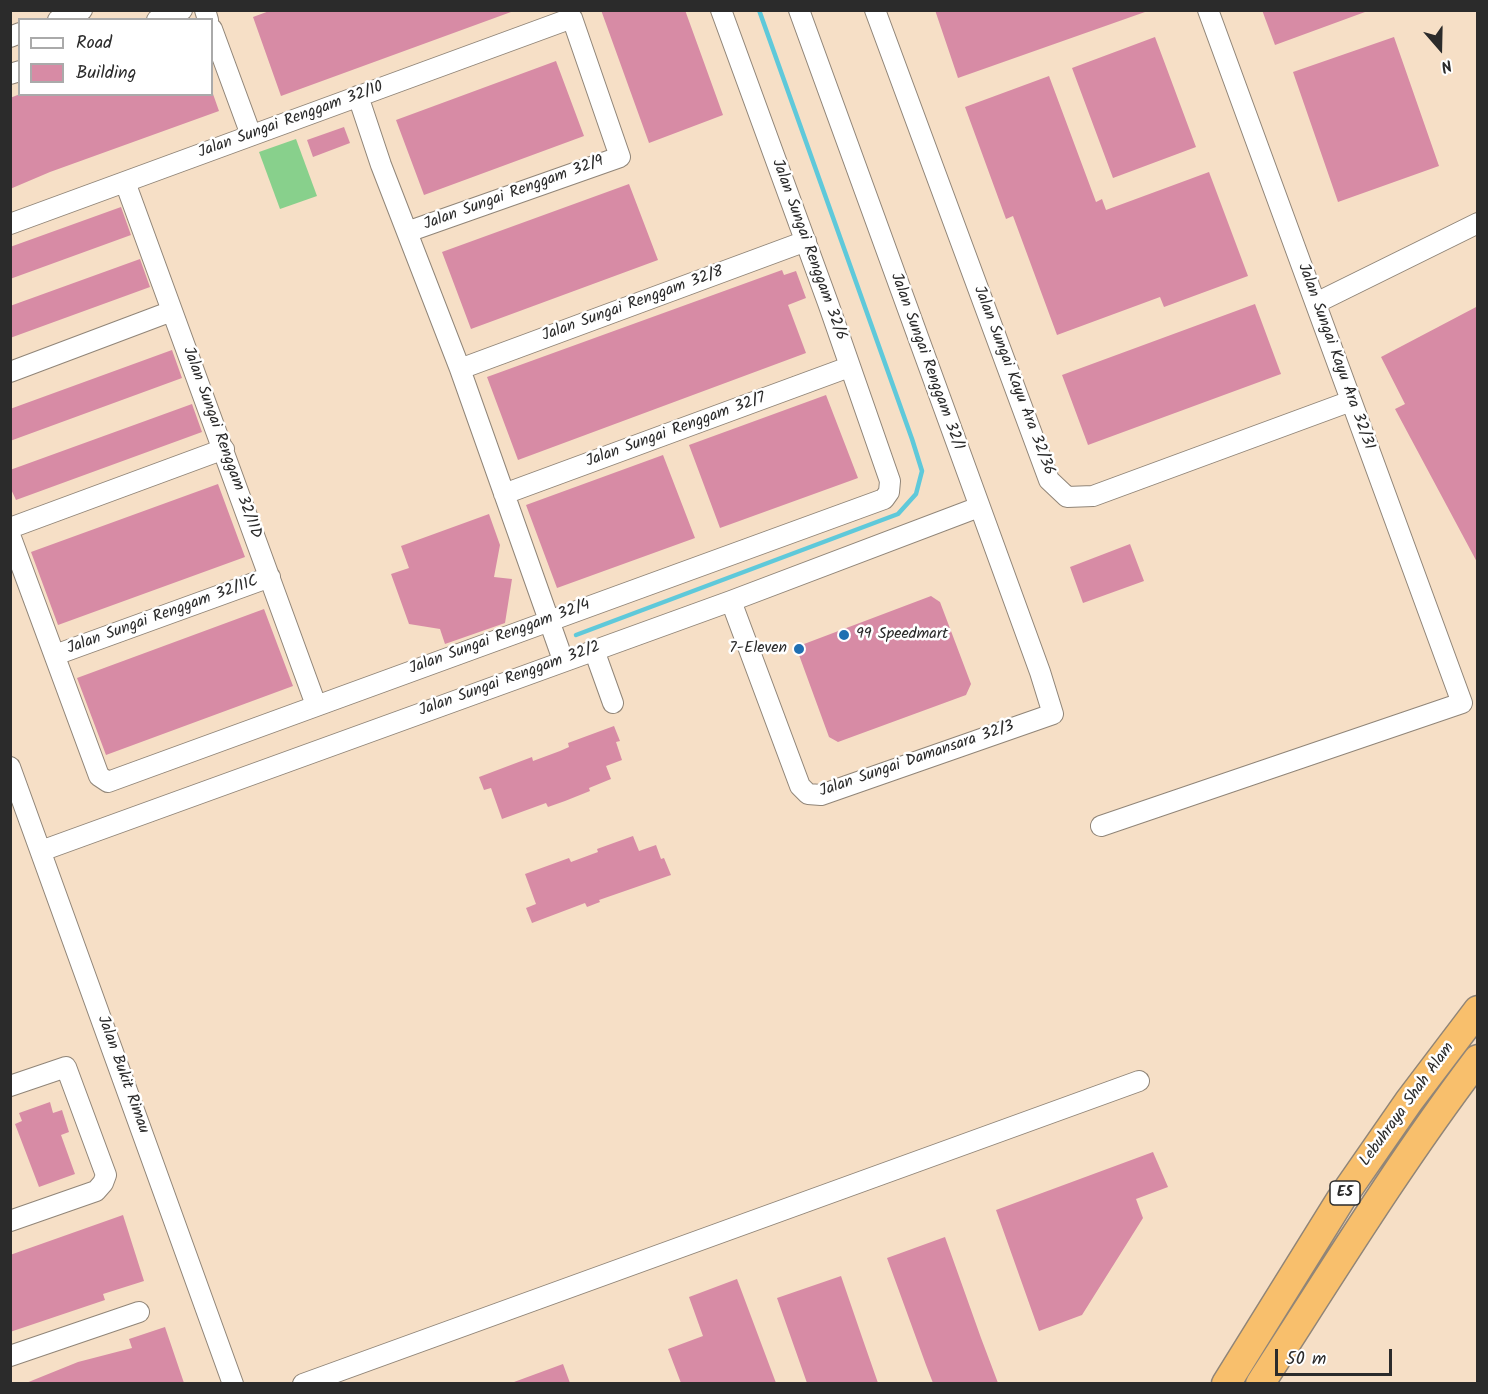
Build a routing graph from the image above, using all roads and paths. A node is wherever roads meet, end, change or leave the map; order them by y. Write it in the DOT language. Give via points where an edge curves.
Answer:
graph roads {
  1 [pos="82,10"];
  2 [pos="182,10"];
  3 [pos="721,10"];
  4 [pos="799,10"];
  5 [pos="876,10"];
  6 [pos="1208,10"];
  7 [pos="63,18"];
  8 [pos="162,18"];
  9 [pos="213,32"];
  10 [pos="358,96"];
  11 [pos="251,135"];
  12 [pos="620,157"];
  13 [pos="125,182"];
  14 [pos="1478,223"];
  15 [pos="10,224"];
  16 [pos="407,232"];
  17 [pos="806,241"];
  18 [pos="1316,303"];
  19 [pos="172,311"];
  20 [pos="849,366"];
  21 [pos="460,369"];
  22 [pos="10,372"];
  23 [pos="1352,400"];
  24 [pos="224,449"];
  25 [pos="889,492"];
  26 [pos="504,494"];
  27 [pos="979,507"];
  28 [pos="10,528"];
  29 [pos="10,535"];
  30 [pos="270,577"];
  31 [pos="731,600"];
  32 [pos="548,621"];
  33 [pos="594,650"];
  34 [pos="55,655"];
  35 [pos="563,660"];
  36 [pos="613,703"];
  37 [pos="316,705"];
  38 [pos="1053,714"];
  39 [pos="11,767"];
  40 [pos="1101,826"];
  41 [pos="41,851"];
  42 [pos="1478,1010"];
  43 [pos="1478,1059"];
  44 [pos="1139,1081"];
  45 [pos="10,1086"];
  46 [pos="10,1221"];
  47 [pos="139,1312"];
  48 [pos="10,1356"];
  49 [pos="233,1383"];
  50 [pos="303,1383"];
  51 [pos="1226,1383"];
  52 [pos="1260,1383"];
  1 -- 7 [label="street"];
  2 -- 8 [label="street"];
  3 -- 17 [label="street, Jalan Sungai Renggam 32/6"];
  4 -- 27 [label="street, Jalan Sungai Renggam 32/1"];
  5 -- 23 [label="street, Jalan Sungai Kayu Ara 32/36" via="1049,480 1067,497 1093,496"];
  6 -- 18 [label="street, Jalan Sungai Kayu Ara 32/31"];
  9 -- 11 [label="street"];
  10 -- 11 [label="street, Jalan Sungai Renggam 32/10"];
  10 -- 12 [label="street, Jalan Sungai Renggam 32/10" via="572,18"];
  10 -- 16 [label="street"];
  11 -- 13 [label="street, Jalan Sungai Renggam 32/10"];
  12 -- 16 [label="street, Jalan Sungai Renggam 32/9"];
  13 -- 15 [label="street, Jalan Sungai Renggam 32/10"];
  13 -- 19 [label="street, Jalan Sungai Renggam 32/11D"];
  14 -- 18 [label="street"];
  16 -- 21 [label="street"];
  17 -- 20 [label="street, Jalan Sungai Renggam 32/6"];
  17 -- 21 [label="street, Jalan Sungai Renggam 32/8"];
  18 -- 23 [label="street, Jalan Sungai Kayu Ara 32/31"];
  19 -- 22 [label="street"];
  19 -- 24 [label="street, Jalan Sungai Renggam 32/11D"];
  20 -- 25 [label="street, Jalan Sungai Renggam 32/6" via="890,481"];
  20 -- 26 [label="street, Jalan Sungai Renggam 32/7"];
  21 -- 26 [label="street"];
  23 -- 40 [label="street, Jalan Sungai Kayu Ara 32/31" via="1462,703"];
  24 -- 28 [label="street"];
  24 -- 30 [label="street, Jalan Sungai Renggam 32/11D"];
  25 -- 32 [label="street, Jalan Sungai Renggam 32/4" via="884,499"];
  26 -- 32 [label="street"];
  27 -- 31 [label="street, Jalan Sungai Renggam 32/2"];
  27 -- 38 [label="street, Jalan Sungai Renggam 32/1"];
  29 -- 34 [label="street"];
  30 -- 34 [label="street, Jalan Sungai Renggam 32/11C"];
  30 -- 37 [label="street, Jalan Sungai Renggam 32/11D"];
  31 -- 33 [label="street, Jalan Sungai Renggam 32/2"];
  31 -- 38 [label="street, Jalan Sungai Damansara 32/3" via="800,786 808,794 821,795"];
  32 -- 35 [label="street"];
  32 -- 37 [label="street, Jalan Sungai Renggam 32/4"];
  33 -- 35 [label="street, Jalan Sungai Renggam 32/2"];
  33 -- 36 [label="street"];
  34 -- 37 [label="street, Jalan Sungai Renggam 32/4" via="99,776 108,782"];
  35 -- 41 [label="street, Jalan Sungai Renggam 32/2"];
  39 -- 41 [label="street, Jalan Bukit Rimau"];
  41 -- 49 [label="street, Jalan Bukit Rimau"];
  42 -- 51 [label="highway, Lebuhraya Shah Alam / E5" via="1341,1199"];
  43 -- 52 [label="highway, Lebuhraya Shah Alam / E5" via="1437,1112"];
  44 -- 50 [label="street"];
  45 -- 46 [label="street" via="66,1067 106,1174 96,1191"];
  47 -- 48 [label="street"];
}
